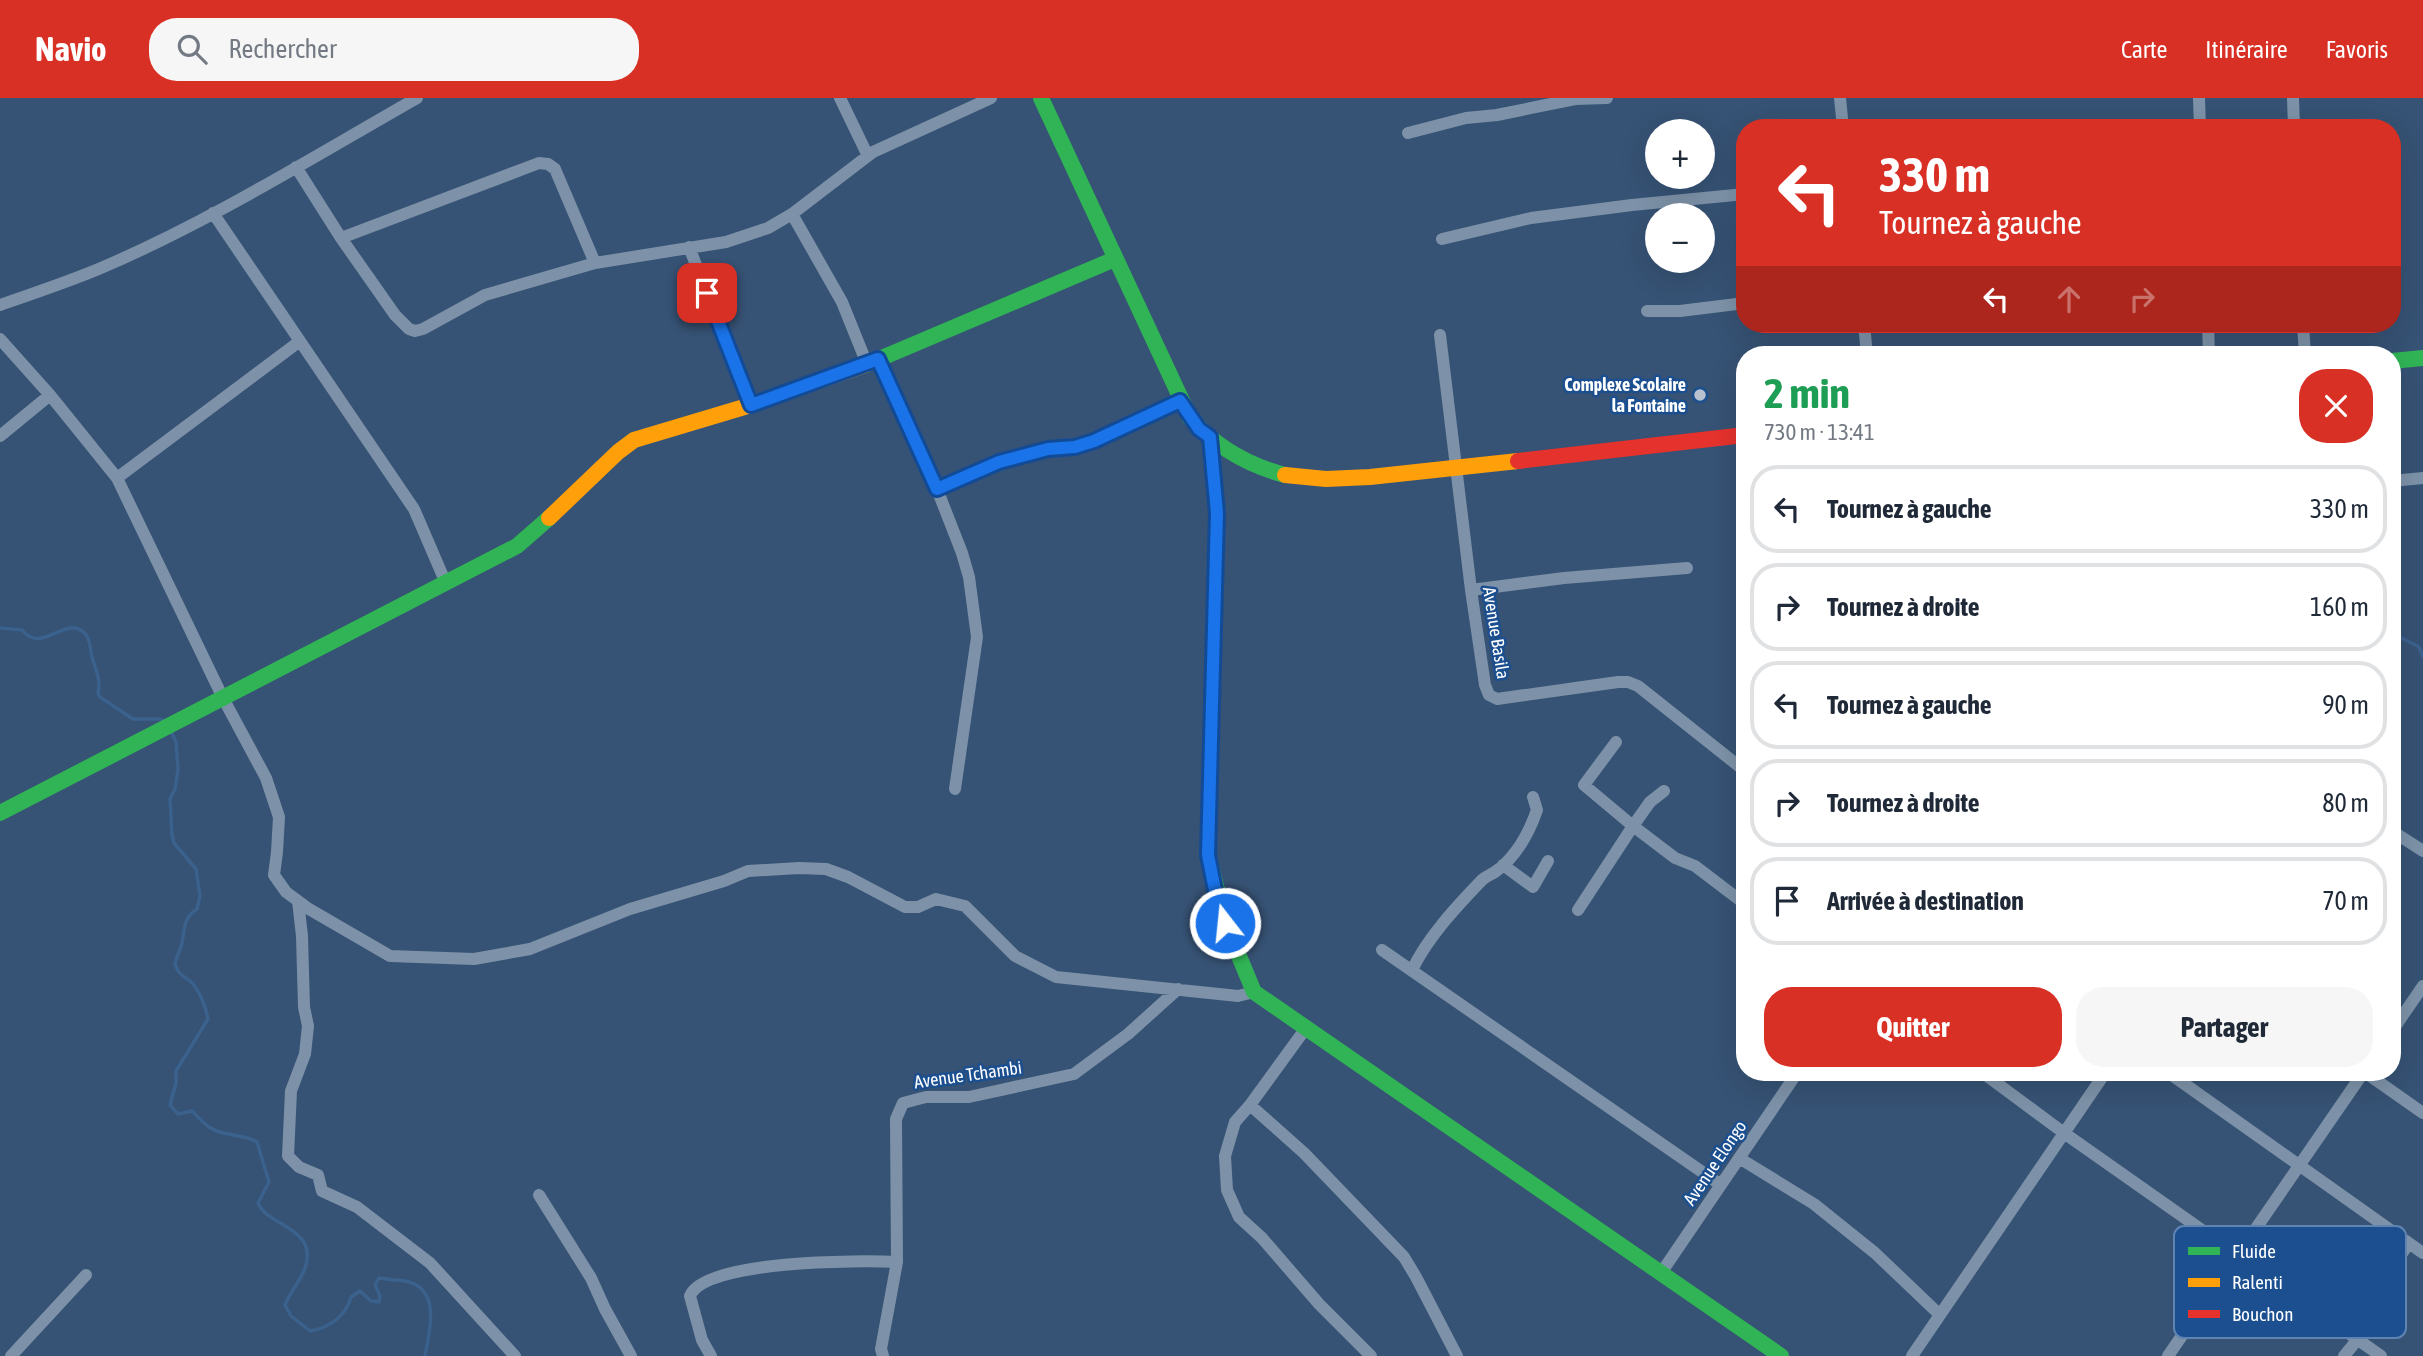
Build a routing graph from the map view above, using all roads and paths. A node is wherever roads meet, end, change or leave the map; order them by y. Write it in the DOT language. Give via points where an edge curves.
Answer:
graph roads {
  1 [pos="417,98"];
  2 [pos="840,98"];
  3 [pos="992,98"];
  4 [pos="1041,98"];
  5 [pos="1606,98"];
  6 [pos="1840,98"];
  7 [pos="2199,98"];
  8 [pos="2293,98"];
  9 [pos="1842,119"];
  10 [pos="2200,119"];
  11 [pos="2293,119"];
  12 [pos="1408,133"];
  13 [pos="867,154"];
  14 [pos="296,167"];
  15 [pos="1736,195"];
  16 [pos="213,212"];
  17 [pos="792,214"];
  18 [pos="341,238"];
  19 [pos="1443,239"];
  20 [pos="689,247"];
  21 [pos="1115,260"];
  22 [pos="595,263"];
  23 [pos="1736,304"];
  24 [pos="0,305"];
  25 [pos="1647,311"];
  26 [pos="1440,335"];
  27 [pos="0,339"];
  28 [pos="300,341"];
  29 [pos="2423,358"];
  30 [pos="2401,360"];
  31 [pos="873,361"];
  32 [pos="50,394"];
  33 [pos="1180,401"];
  34 [pos="751,405"];
  35 [pos="0,436"];
  36 [pos="1736,436"];
  37 [pos="1210,437"];
  38 [pos="1456,468"];
  39 [pos="117,478"];
  40 [pos="2423,478"];
  41 [pos="2401,480"];
  42 [pos="937,489"];
  43 [pos="1686,568"];
  44 [pos="445,581"];
  45 [pos="1471,590"];
  46 [pos="223,698"];
  47 [pos="1616,742"];
  48 [pos="1736,764"];
  49 [pos="955,789"];
  50 [pos="1664,791"];
  51 [pos="1533,797"];
  52 [pos="0,813"];
  53 [pos="1633,825"];
  54 [pos="2401,837"];
  55 [pos="2423,851"];
  56 [pos="1548,861"];
  57 [pos="1503,865"];
  58 [pos="1736,897"];
  59 [pos="298,901"];
  60 [pos="1578,910"];
  61 [pos="1382,950"];
  62 [pos="1412,970"];
  63 [pos="2423,986"];
  64 [pos="1178,989"];
  65 [pos="1254,992"];
  66 [pos="2401,1018"];
  67 [pos="1306,1028"];
  68 [pos="1792,1081"];
  69 [pos="1994,1081"];
  70 [pos="2100,1081"];
  71 [pos="2180,1081"];
  72 [pos="2359,1081"];
  73 [pos="2377,1081"];
  74 [pos="1251,1105"];
  75 [pos="2423,1113"];
  76 [pos="2064,1133"];
  77 [pos="1739,1158"];
  78 [pos="2299,1165"];
  79 [pos="1721,1185"];
  80 [pos="539,1195"];
  81 [pos="2196,1226"];
  82 [pos="2258,1226"];
  83 [pos="2385,1226"];
  84 [pos="2406,1241"];
  85 [pos="2409,1243"];
  86 [pos="2406,1248"];
  87 [pos="2423,1253"];
  88 [pos="897,1262"];
  89 [pos="1661,1273"];
  90 [pos="86,1275"];
  91 [pos="1940,1315"];
  92 [pos="2182,1338"];
  93 [pos="2352,1338"];
  94 [pos="2356,1338"];
  95 [pos="2170,1355"];
  96 [pos="11,1356"];
  97 [pos="514,1356"];
  98 [pos="631,1356"];
  99 [pos="711,1356"];
  100 [pos="883,1356"];
  101 [pos="1371,1356"];
  102 [pos="1457,1356"];
  103 [pos="1781,1356"];
  104 [pos="1912,1356"];
  105 [pos="2344,1356"];
  106 [pos="2381,1356"];
  1 -- 14 [label="street"];
  2 -- 13 [label="street"];
  3 -- 17 [label="street" via="873,152"];
  4 -- 21 [label="street"];
  5 -- 12 [label="street" via="1466,118"];
  6 -- 9 [label="street"];
  7 -- 10 [label="street"];
  8 -- 11 [label="street"];
  14 -- 16 [label="street"];
  14 -- 18 [label="street"];
  15 -- 19 [label="street" via="1531,218"];
  16 -- 24 [label="street" via="100,268"];
  16 -- 28 [label="street"];
  17 -- 20 [label="street" via="768,228 726,242"];
  17 -- 31 [label="street"];
  18 -- 22 [label="street" via="395,315 415,331 485,295"];
  18 -- 22 [label="street" via="539,163 555,169"];
  20 -- 22 [label="street"];
  20 -- 34 [label="street"];
  21 -- 31 [label="street"];
  21 -- 33 [label="street"];
  23 -- 25 [label="street"];
  26 -- 38 [label="street, Avenue Basila"];
  27 -- 32 [label="street"];
  28 -- 39 [label="street"];
  28 -- 44 [label="street" via="414,509"];
  29 -- 30 [label="street"];
  31 -- 34 [label="street"];
  31 -- 42 [label="street"];
  32 -- 35 [label="street"];
  32 -- 39 [label="street"];
  33 -- 37 [label="street"];
  33 -- 42 [label="street" via="1094,441 999,462"];
  34 -- 44 [label="street" via="634,440 526,540"];
  36 -- 38 [label="street"];
  37 -- 38 [label="street" via="1249,463 1305,478"];
  37 -- 65 [label="street" via="1217,513 1208,855 1218,905"];
  38 -- 45 [label="street, Avenue Basila"];
  39 -- 46 [label="street"];
  40 -- 41 [label="street"];
  42 -- 49 [label="street" via="966,565 977,637"];
  43 -- 45 [label="street"];
  44 -- 46 [label="street"];
  45 -- 48 [label="street, Avenue Basila" via="1489,695 1497,699 1628,682"];
  46 -- 52 [label="street"];
  46 -- 59 [label="street" via="266,778 278,817 274,875"];
  47 -- 53 [label="street" via="1584,787"];
  50 -- 53 [label="street"];
  51 -- 57 [label="street" via="1537,808 1533,822"];
  53 -- 58 [label="street"];
  53 -- 60 [label="street"];
  54 -- 55 [label="street"];
  56 -- 57 [label="street" via="1533,887"];
  57 -- 62 [label="street" via="1483,878 1421,951"];
  59 -- 64 [label="street" via="390,956 474,959 530,949 631,909 748,871 826,869 905,906 918,907 936,899 965,906 1015,956 1051,975"];
  59 -- 97 [label="street" via="308,1026 305,1054 291,1091 288,1156 318,1175 321,1191 357,1207 430,1263"];
  61 -- 62 [label="street"];
  62 -- 79 [label="street"];
  63 -- 66 [label="street"];
  64 -- 65 [label="street" via="1238,996"];
  64 -- 88 [label="street, Avenue Tchambi" via="1074,1074 969,1097 926,1097 903,1103 896,1119"];
  65 -- 67 [label="street"];
  67 -- 74 [label="street"];
  67 -- 89 [label="street"];
  68 -- 77 [label="street, Avenue Elongo"];
  69 -- 76 [label="street"];
  70 -- 76 [label="street"];
  71 -- 78 [label="street"];
  72 -- 78 [label="street"];
  73 -- 75 [label="street"];
  74 -- 101 [label="street" via="1235,1122 1225,1156 1227,1190 1240,1217"];
  74 -- 102 [label="street" via="1404,1257"];
  76 -- 81 [label="street"];
  76 -- 91 [label="street"];
  77 -- 79 [label="street, Avenue Elongo"];
  77 -- 91 [label="street" via="1814,1204"];
  78 -- 82 [label="street"];
  78 -- 83 [label="street"];
  79 -- 89 [label="street, Avenue Elongo"];
  80 -- 98 [label="street" via="591,1278"];
  84 -- 85 [label="street"];
  85 -- 86 [label="street"];
  85 -- 87 [label="street"];
  88 -- 99 [label="street" via="859,1260 756,1268 714,1278 692,1289 702,1340"];
  88 -- 100 [label="street, Avenue Tchambi"];
  89 -- 103 [label="street"];
  90 -- 96 [label="street"];
  91 -- 104 [label="street"];
  92 -- 95 [label="street"];
  93 -- 105 [label="street"];
  94 -- 106 [label="street"];
}
